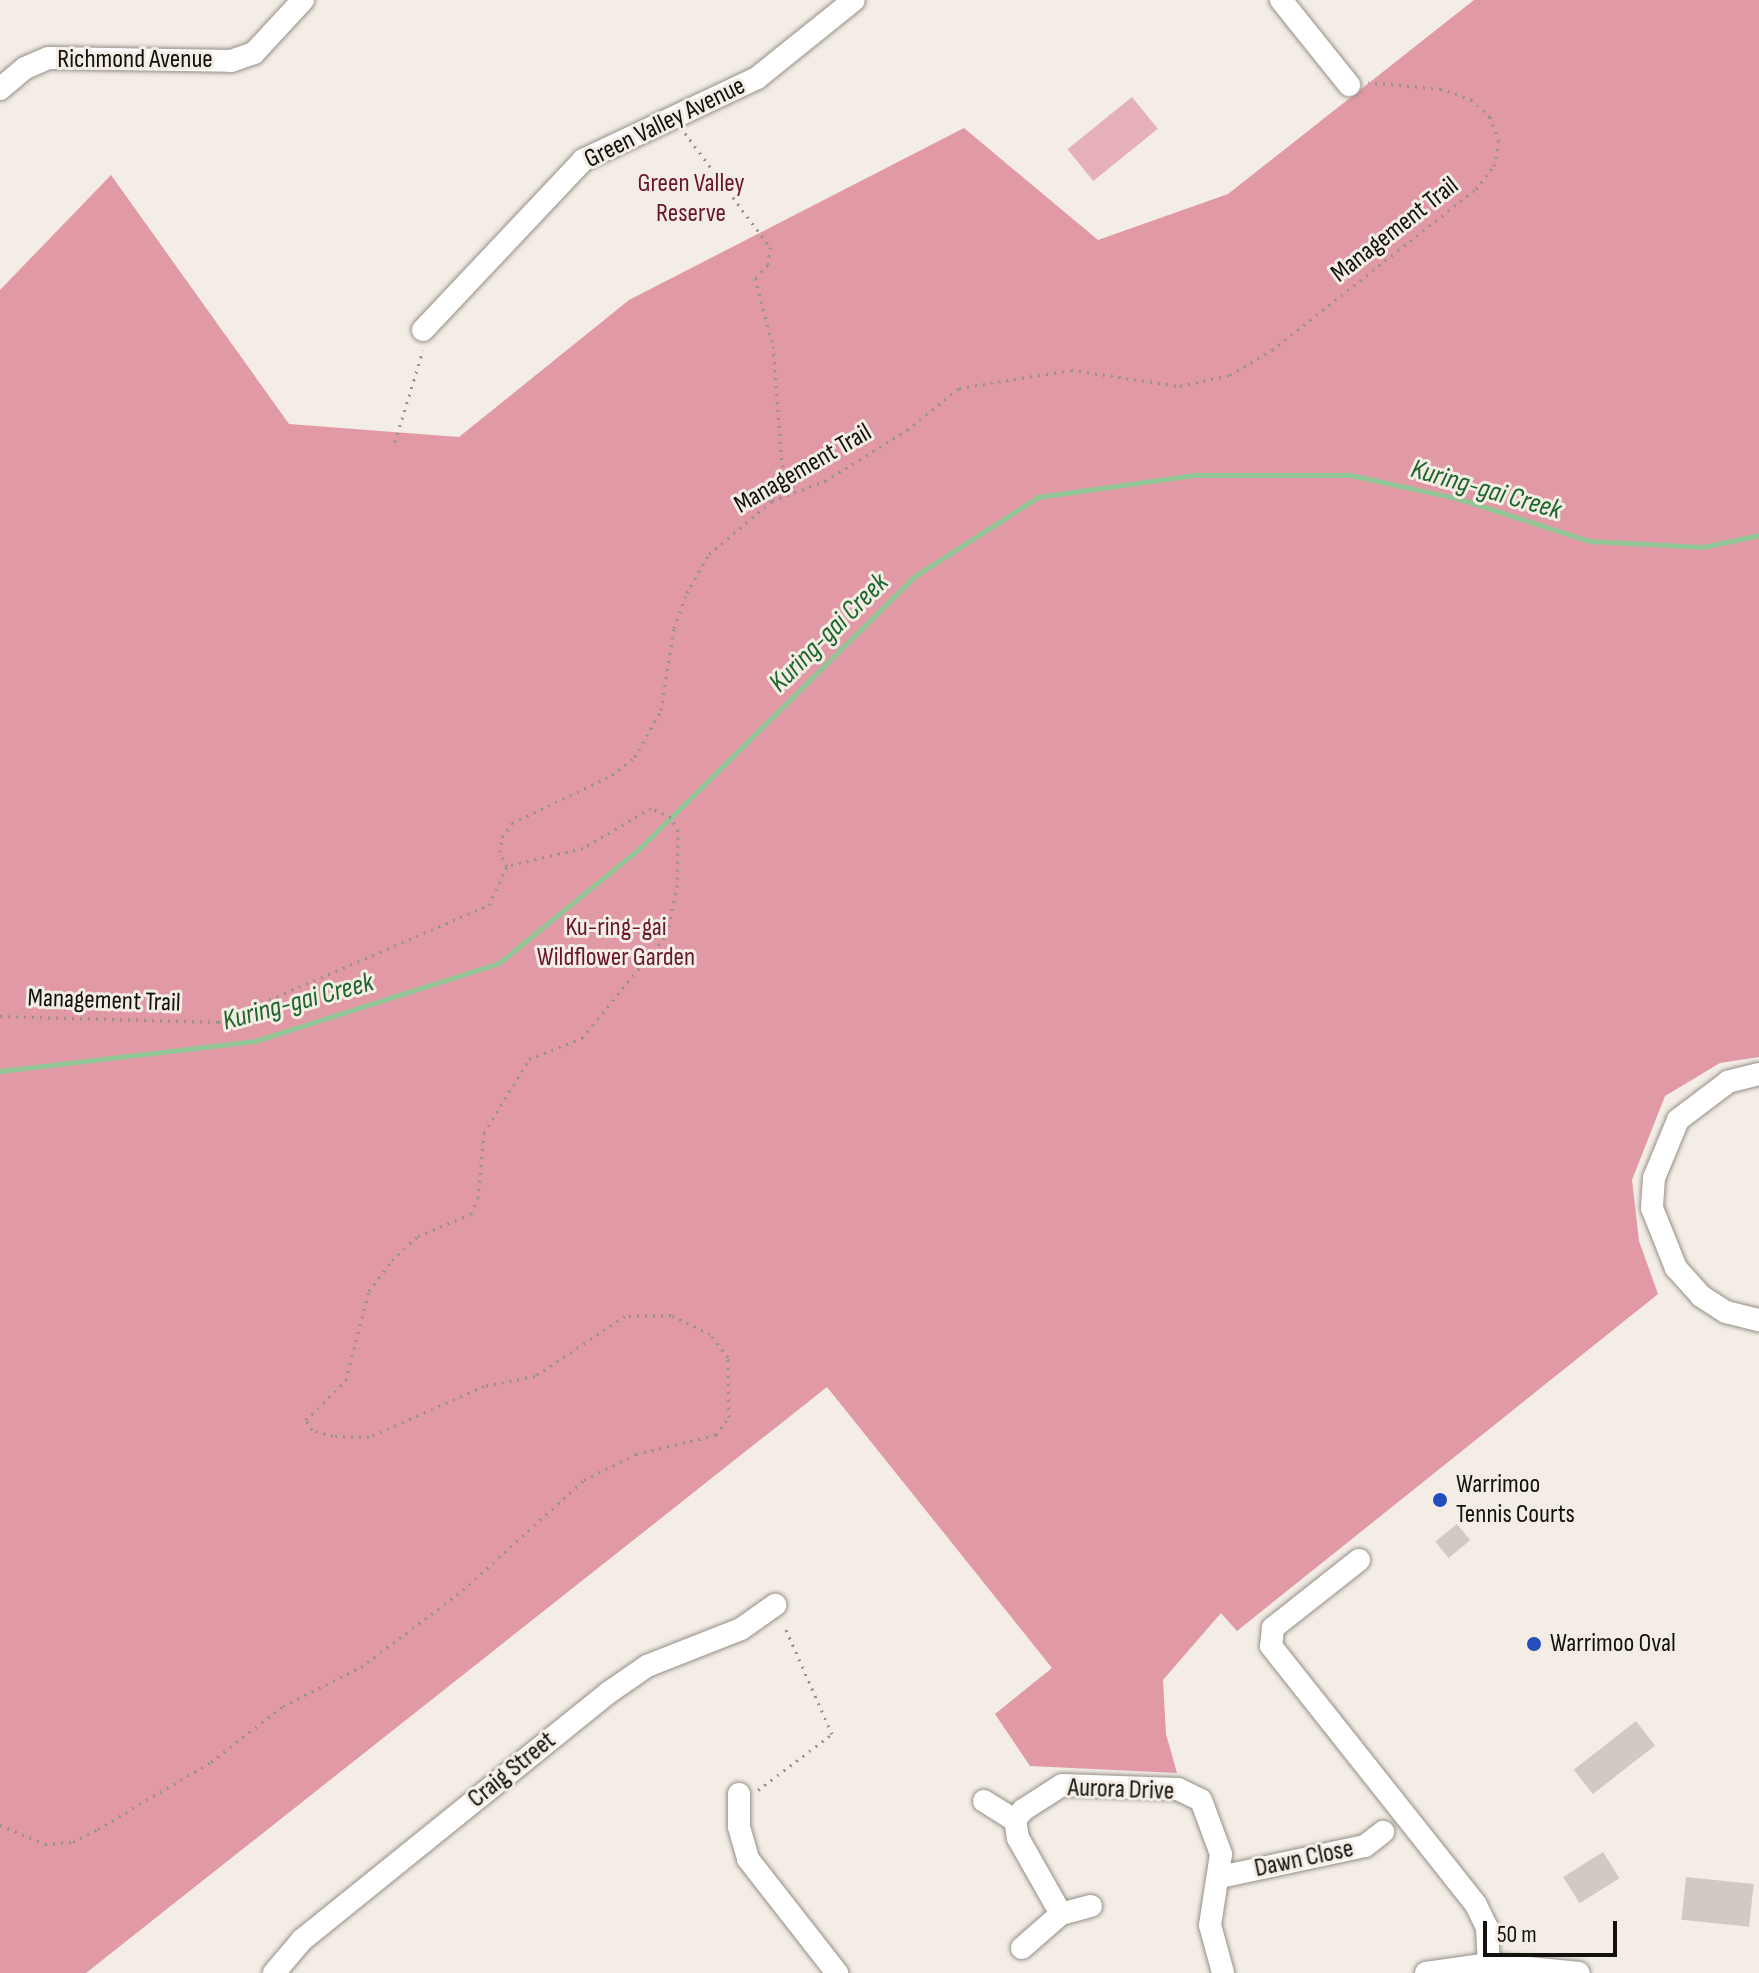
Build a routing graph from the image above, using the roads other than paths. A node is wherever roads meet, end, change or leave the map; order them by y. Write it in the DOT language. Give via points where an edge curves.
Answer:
graph roads {
  1 [pos="303,0"];
  2 [pos="854,0"];
  3 [pos="1281,0"];
  4 [pos="1349,85"];
  5 [pos="0,89"];
  6 [pos="423,330"];
  7 [pos="1759,1074"];
  8 [pos="1759,1320"];
  9 [pos="1359,1560"];
  10 [pos="775,1605"];
  11 [pos="739,1799"];
  12 [pos="984,1801"];
  13 [pos="1015,1820"];
  14 [pos="1383,1832"];
  15 [pos="1220,1877"];
  16 [pos="1091,1906"];
  17 [pos="1061,1914"];
  18 [pos="1022,1948"];
  19 [pos="1489,1964"];
  20 [pos="274,1973"];
  21 [pos="837,1973"];
  22 [pos="1223,1973"];
  23 [pos="1426,1973"];
  24 [pos="1579,1973"];
  1 -- 5 [label="street, Richmond Avenue" via="254,53 231,61 48,58 25,68"];
  2 -- 6 [label="street, Green Valley Avenue" via="757,78 583,160"];
  3 -- 4 [label="street"];
  7 -- 8 [label="street" via="1728,1082 1678,1120 1654,1178 1652,1208 1676,1268 1701,1296 1726,1312"];
  9 -- 19 [label="street" via="1273,1628 1271,1646 1476,1905 1487,1928"];
  10 -- 20 [label="street, Craig Street" via="741,1629 647,1666 608,1693 302,1940"];
  11 -- 21 [label="street" via="748,1859"];
  12 -- 13 [label="street"];
  13 -- 15 [label="street, Aurora Drive" via="1062,1785 1178,1789 1201,1800 1213,1822"];
  13 -- 17 [label="street" via="1018,1838"];
  14 -- 15 [label="street, Dawn Close" via="1365,1846"];
  15 -- 22 [label="street, Aurora Drive" via="1210,1925"];
  16 -- 17 [label="street"];
  17 -- 18 [label="street"];
  19 -- 23 [label="street"];
  19 -- 24 [label="street"];
}
